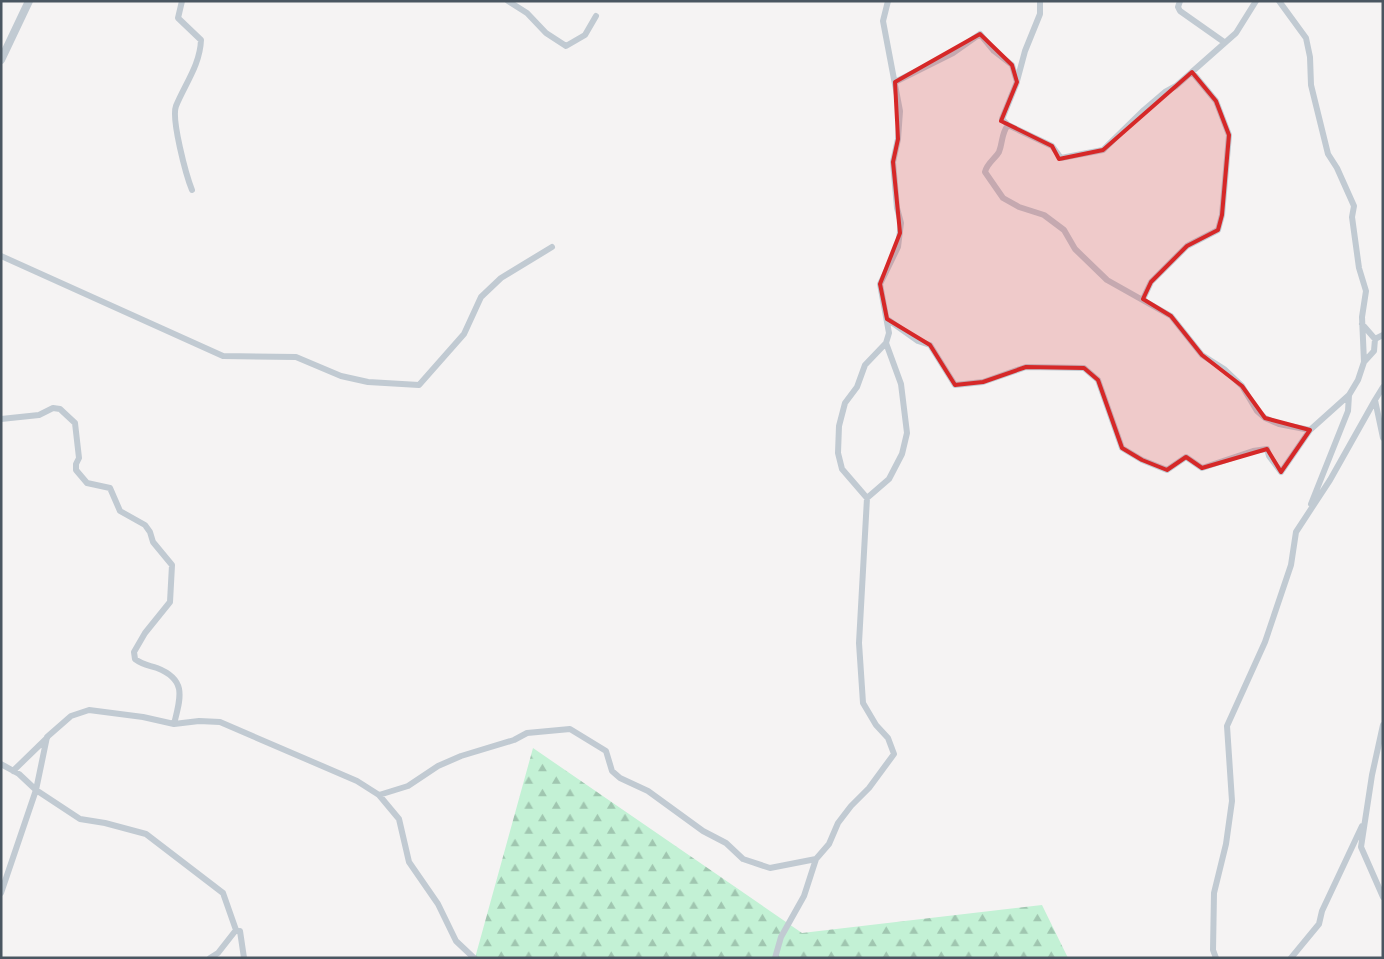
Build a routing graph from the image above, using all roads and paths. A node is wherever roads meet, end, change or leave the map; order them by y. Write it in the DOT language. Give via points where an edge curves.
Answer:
graph roads {
  1 [pos="29,1"];
  2 [pos="182,1"];
  3 [pos="508,1"];
  4 [pos="888,1"];
  5 [pos="1040,1"];
  6 [pos="1180,1"];
  7 [pos="1256,1"];
  8 [pos="1278,1"];
  9 [pos="596,16"];
  10 [pos="1224,42"];
  11 [pos="1,60"];
  12 [pos="1192,72"];
  13 [pos="895,82"];
  14 [pos="1017,82"];
  15 [pos="1008,125"];
  16 [pos="192,190"];
  17 [pos="552,247"];
  18 [pos="1,256"];
  19 [pos="1143,299"];
  20 [pos="887,319"];
  21 [pos="1362,324"];
  22 [pos="1383,335"];
  23 [pos="1375,339"];
  24 [pos="886,343"];
  25 [pos="1364,362"];
  26 [pos="1383,387"];
  27 [pos="1349,395"];
  28 [pos="1375,400"];
  29 [pos="1,419"];
  30 [pos="1310,430"];
  31 [pos="1383,438"];
  32 [pos="867,498"];
  33 [pos="1307,513"];
  34 [pos="174,724"];
  35 [pos="1383,725"];
  36 [pos="47,737"];
  37 [pos="1,764"];
  38 [pos="13,771"];
  39 [pos="36,790"];
  40 [pos="379,795"];
  41 [pos="1365,821"];
  42 [pos="816,859"];
  43 [pos="1,893"];
  44 [pos="1383,897"];
  45 [pos="240,931"];
  46 [pos="241,956"];
  47 [pos="210,958"];
  48 [pos="474,958"];
  49 [pos="775,958"];
  50 [pos="1216,958"];
  51 [pos="1291,958"];
  1 -- 11 [label="street"];
  2 -- 16 [label="street" via="178,18 201,40 200,53 175,108 176,128"];
  3 -- 9 [label="street" via="566,46 585,35"];
  4 -- 13 [label="street" via="883,21"];
  5 -- 14 [label="street" via="1040,14"];
  6 -- 10 [label="street" via="1180,11"];
  7 -- 10 [label="street" via="1236,32"];
  8 -- 21 [label="street" via="1306,38 1311,84 1328,154 1354,206 1352,216 1358,268 1366,291"];
  10 -- 12 [label="street"];
  12 -- 15 [label="street" via="1144,110 1103,150 1061,158 1052,146"];
  12 -- 19 [label="street" via="1216,101 1229,135 1222,215 1218,230 1187,246 1151,282"];
  13 -- 14 [label="street" via="980,34 1012,65"];
  13 -- 20 [label="street" via="900,111 893,162 901,223 898,247 880,284"];
  14 -- 15 [label="street" via="1002,119"];
  15 -- 19 [label="street" via="1002,132 998,154 985,172 1002,198 1044,215 1057,224 1075,249 1107,280"];
  17 -- 18 [label="street" via="501,278 481,297 464,334 420,385 368,382 341,376 296,357 224,356"];
  19 -- 30 [label="street" via="1172,316 1202,355 1242,386 1265,418"];
  20 -- 24 [label="street" via="889,333"];
  20 -- 30 [label="street" via="918,341 930,345 955,385 983,382 1026,368 1084,368 1098,380 1122,448 1167,470 1186,457 1202,468 1267,449 1281,472"];
  21 -- 23 [label="street"];
  21 -- 25 [label="street"];
  22 -- 23 [label="street"];
  23 -- 25 [label="street" via="1374,350"];
  24 -- 32 [label="street" via="901,384 907,433 902,454 889,479"];
  24 -- 32 [label="street" via="865,365 845,403 839,426 838,453 842,470"];
  25 -- 27 [label="street"];
  26 -- 28 [label="street"];
  27 -- 30 [label="street"];
  27 -- 33 [label="street" via="1348,411"];
  28 -- 31 [label="street"];
  28 -- 33 [label="street" via="1330,480"];
  29 -- 34 [label="street" via="39,415 53,408 68,415 75,423 79,458 76,470 87,483 110,488 120,511 145,524 153,542 172,565 170,602 153,620 134,652 135,659 144,666 157,668 172,676 178,684 181,694"];
  32 -- 42 [label="street" via="859,643 863,703 888,738 894,754 870,788 838,823 829,844"];
  33 -- 50 [label="street" via="1296,532 1291,565 1265,642 1226,726 1232,801 1214,893 1213,950"];
  34 -- 36 [label="street" via="89,710 71,716"];
  34 -- 40 [label="street" via="220,722 356,781"];
  35 -- 41 [label="street"];
  36 -- 38 [label="street"];
  36 -- 39 [label="street"];
  37 -- 38 [label="street"];
  38 -- 39 [label="street"];
  39 -- 43 [label="street"];
  39 -- 47 [label="street" via="80,819 105,822 146,834 223,893 236,930"];
  40 -- 42 [label="street" via="408,786 438,766 461,756 527,733 570,729 606,751 612,772 620,778 648,791 743,858 770,868"];
  40 -- 48 [label="street" via="400,819 409,862 438,904 456,941"];
  41 -- 44 [label="street" via="1362,847"];
  41 -- 51 [label="street" via="1318,924"];
  42 -- 49 [label="street" via="804,896 781,936"];
  45 -- 46 [label="street" via="243,941"];
}
